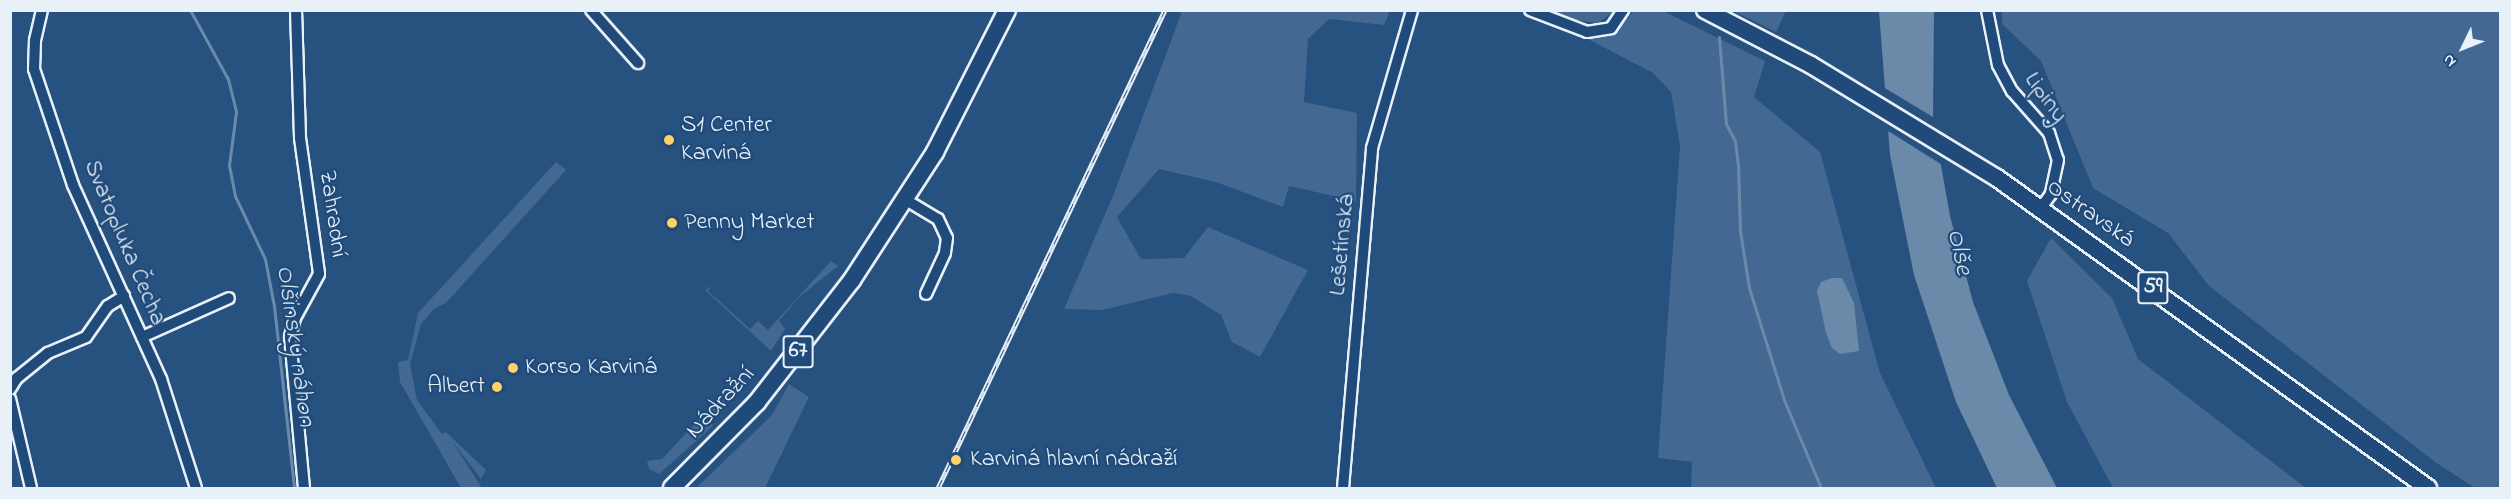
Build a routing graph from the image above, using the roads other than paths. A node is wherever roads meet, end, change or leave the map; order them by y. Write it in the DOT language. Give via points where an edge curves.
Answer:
graph roads {
  1 [pos="42,10"];
  2 [pos="296,10"];
  3 [pos="591,10"];
  4 [pos="995,10"];
  5 [pos="1007,10"];
  6 [pos="1412,10"];
  7 [pos="1530,10"];
  8 [pos="1623,10"];
  9 [pos="1705,10"];
  10 [pos="1987,10"];
  11 [pos="993,40"];
  12 [pos="638,63"];
  13 [pos="906,200"];
  14 [pos="2041,208"];
  15 [pos="926,294"];
  16 [pos="124,296"];
  17 [pos="229,298"];
  18 [pos="142,338"];
  19 [pos="10,389"];
  20 [pos="10,399"];
  21 [pos="31,489"];
  22 [pos="196,489"];
  23 [pos="304,489"];
  24 [pos="672,489"];
  25 [pos="1343,489"];
  26 [pos="2428,489"];
  1 -- 16 [label="street, Svatopluka Čecha" via="34,69 74,185"];
  2 -- 23 [label="street, Zahradní" via="300,138 320,274 295,318 290,337"];
  3 -- 12 [label="street"];
  4 -- 11 [label="main road, 67"];
  5 -- 11 [label="main road, Nádražní / 67"];
  6 -- 25 [label="street, Lešetínská" via="1372,148"];
  7 -- 8 [label="street" via="1587,32 1611,28"];
  9 -- 14 [label="main road, Ostravská / 59" via="1824,73"];
  10 -- 14 [label="street, Lipiny" via="1998,65 2012,91 2049,133 2058,160 2051,194"];
  11 -- 13 [label="main road, Nádražní / 67"];
  13 -- 15 [label="street" via="938,219 947,238 945,253"];
  13 -- 24 [label="main road, Nádražní / 67" via="787,367"];
  14 -- 26 [label="main road, Ostravská / 59"];
  16 -- 18 [label="street, Svatopluka Čecha"];
  16 -- 19 [label="street" via="108,306 99,324 86,337 48,353 17,378"];
  17 -- 18 [label="street"];
  18 -- 22 [label="street, Svatopluka Čecha" via="161,379"];
  20 -- 21 [label="street"];
}
